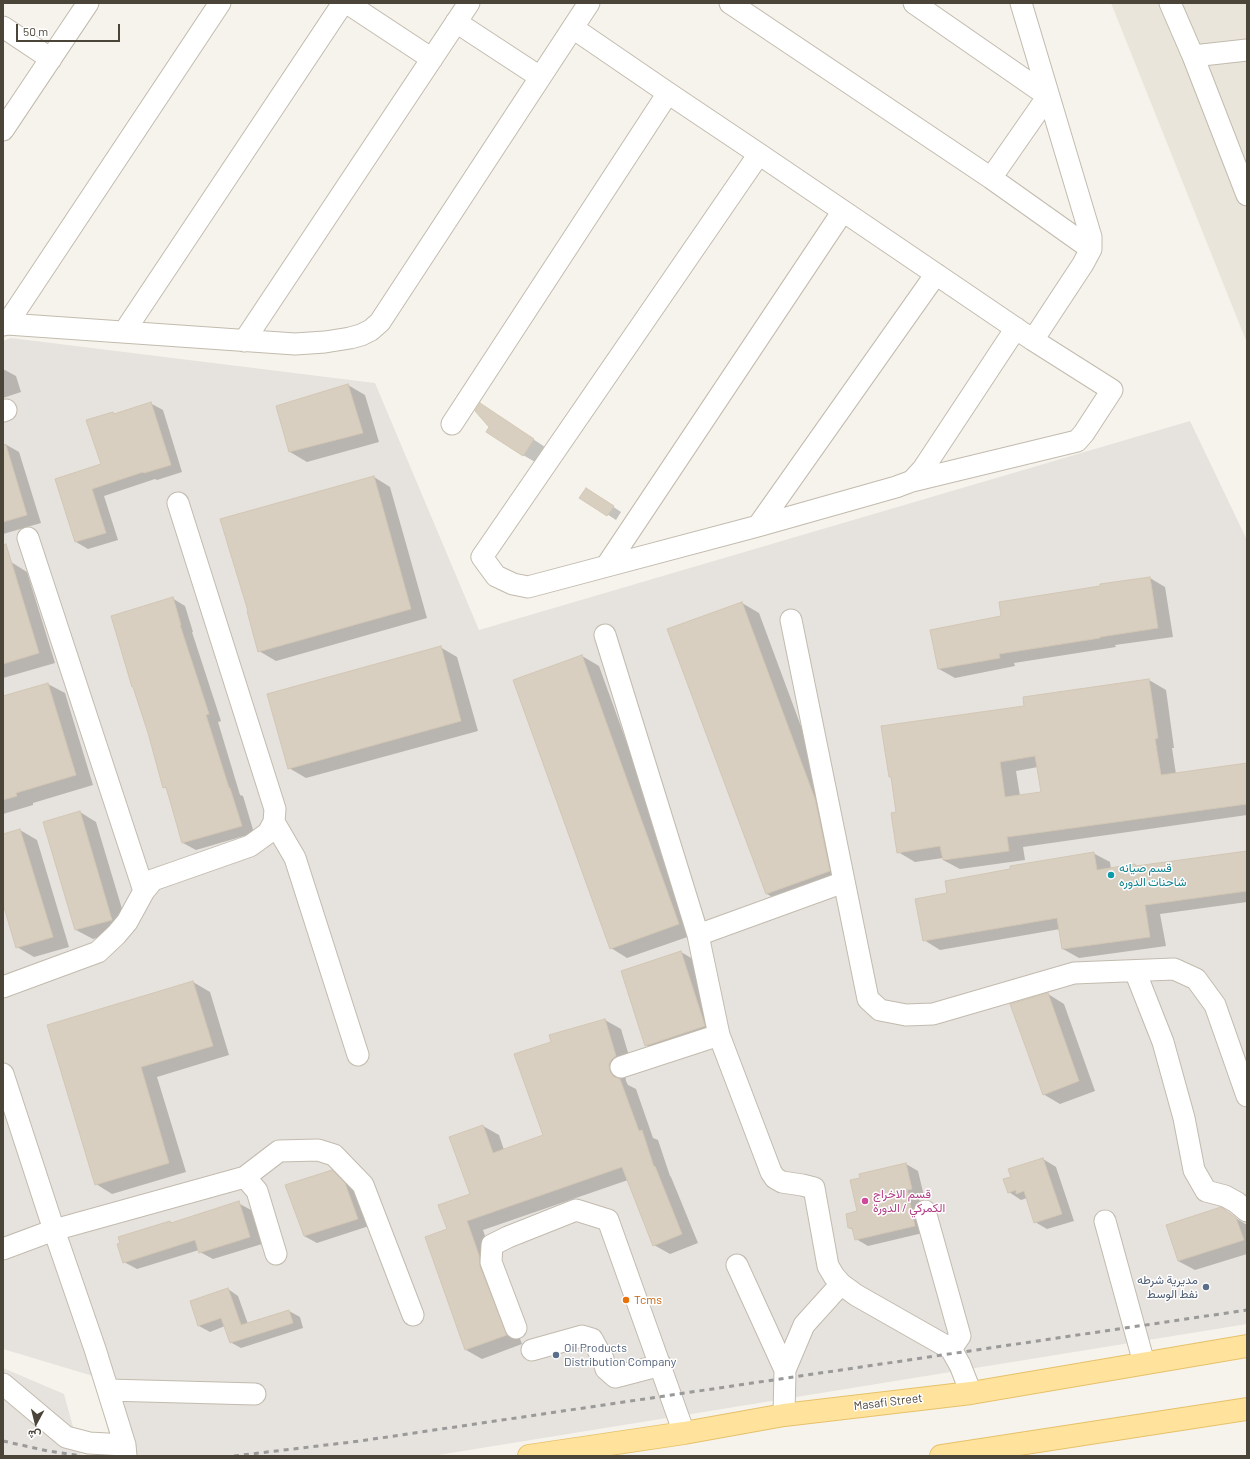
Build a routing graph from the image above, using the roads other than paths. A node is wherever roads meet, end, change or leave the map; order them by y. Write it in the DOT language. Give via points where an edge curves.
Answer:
graph roads {
  1 [pos="88,3"];
  2 [pos="220,3"];
  3 [pos="343,3"];
  4 [pos="347,3"];
  5 [pos="470,3"];
  6 [pos="589,3"];
  7 [pos="730,3"];
  8 [pos="914,3"];
  9 [pos="1021,3"];
  10 [pos="1170,3"];
  11 [pos="456,22"];
  12 [pos="3,27"];
  13 [pos="573,28"];
  14 [pos="1247,50"];
  15 [pos="1193,56"];
  16 [pos="51,59"];
  17 [pos="432,59"];
  18 [pos="540,77"];
  19 [pos="668,93"];
  20 [pos="1048,96"];
  21 [pos="3,130"];
  22 [pos="759,154"];
  23 [pos="991,178"];
  24 [pos="1245,184"];
  25 [pos="843,211"];
  26 [pos="1091,249"];
  27 [pos="936,274"];
  28 [pos="5,324"];
  29 [pos="1016,328"];
  30 [pos="124,332"];
  31 [pos="1033,340"];
  32 [pos="244,341"];
  33 [pos="452,424"];
  34 [pos="912,481"];
  35 [pos="178,503"];
  36 [pos="758,526"];
  37 [pos="28,538"];
  38 [pos="607,566"];
  39 [pos="791,620"];
  40 [pos="605,635"];
  41 [pos="274,822"];
  42 [pos="844,882"];
  43 [pos="144,891"];
  44 [pos="698,935"];
  45 [pos="1135,971"];
  46 [pos="3,987"];
  47 [pos="719,1035"];
  48 [pos="358,1055"];
  49 [pos="621,1067"];
  50 [pos="3,1074"];
  51 [pos="1247,1096"];
  52 [pos="245,1177"];
  53 [pos="1247,1210"];
  54 [pos="924,1211"];
  55 [pos="1105,1221"];
  56 [pos="54,1230"];
  57 [pos="3,1250"];
  58 [pos="276,1254"];
  59 [pos="737,1264"];
  60 [pos="841,1284"];
  61 [pos="413,1315"];
  62 [pos="516,1328"];
  63 [pos="1247,1346"];
  64 [pos="951,1349"];
  65 [pos="532,1350"];
  66 [pos="1144,1363"];
  67 [pos="661,1365"];
  68 [pos="785,1370"];
  69 [pos="3,1384"];
  70 [pos="108,1390"];
  71 [pos="971,1393"];
  72 [pos="255,1394"];
  73 [pos="1247,1409"];
  74 [pos="784,1414"];
  75 [pos="684,1433"];
  76 [pos="125,1450"];
  77 [pos="953,1455"];
  78 [pos="529,1456"];
  1 -- 16 [label="street"];
  2 -- 28 [label="street"];
  3 -- 30 [label="street"];
  4 -- 17 [label="street"];
  5 -- 11 [label="street"];
  6 -- 13 [label="street"];
  7 -- 23 [label="street"];
  8 -- 20 [label="street"];
  9 -- 20 [label="street"];
  10 -- 15 [label="street"];
  11 -- 17 [label="street"];
  11 -- 18 [label="street"];
  12 -- 16 [label="street"];
  13 -- 18 [label="street"];
  13 -- 19 [label="street"];
  14 -- 15 [label="street"];
  15 -- 24 [label="street"];
  16 -- 21 [label="street"];
  17 -- 32 [label="street"];
  18 -- 32 [label="street" via="380,322 361,335 325,342 295,344"];
  19 -- 22 [label="street"];
  19 -- 33 [label="street"];
  20 -- 23 [label="street"];
  20 -- 26 [label="street" via="1091,237"];
  22 -- 25 [label="street"];
  22 -- 38 [label="street" via="482,557 496,576 513,584 528,587"];
  23 -- 26 [label="street"];
  25 -- 27 [label="street"];
  25 -- 38 [label="street"];
  26 -- 31 [label="street"];
  27 -- 29 [label="street"];
  27 -- 36 [label="street"];
  28 -- 30 [label="street"];
  29 -- 31 [label="street"];
  29 -- 34 [label="street" via="923,469"];
  30 -- 32 [label="street"];
  31 -- 34 [label="street" via="1112,390 1081,437 1077,441"];
  34 -- 36 [label="street"];
  35 -- 41 [label="street" via="275,809"];
  36 -- 38 [label="street"];
  37 -- 43 [label="street"];
  39 -- 42 [label="street"];
  40 -- 44 [label="street"];
  41 -- 43 [label="street" via="268,833 250,846 153,880"];
  41 -- 48 [label="street" via="295,858"];
  42 -- 44 [label="street"];
  42 -- 45 [label="street" via="868,999 880,1010 906,1015 933,1014 1074,973"];
  43 -- 46 [label="street" via="127,922 98,952"];
  44 -- 47 [label="street"];
  45 -- 51 [label="street" via="1174,969 1196,979 1215,1005"];
  45 -- 53 [label="street" via="1163,1042 1184,1118 1194,1170 1206,1191 1225,1196"];
  47 -- 49 [label="street"];
  47 -- 60 [label="street" via="770,1172 782,1182 814,1188 828,1266"];
  50 -- 56 [label="street"];
  52 -- 56 [label="street"];
  52 -- 58 [label="street" via="257,1191"];
  52 -- 61 [label="street" via="279,1151 318,1150 334,1155 363,1184"];
  54 -- 64 [label="street" via="960,1336"];
  55 -- 66 [label="street"];
  56 -- 57 [label="street"];
  56 -- 70 [label="street"];
  59 -- 68 [label="street"];
  60 -- 64 [label="street"];
  60 -- 68 [label="street" via="804,1325"];
  62 -- 67 [label="street" via="491,1262 492,1245 576,1210 608,1220"];
  63 -- 66 [label="main road, Masafi Street"];
  64 -- 71 [label="street"];
  65 -- 67 [label="street" via="582,1336 592,1339 606,1369 615,1377"];
  66 -- 71 [label="main road, Masafi Street"];
  67 -- 75 [label="street"];
  68 -- 74 [label="street"];
  69 -- 76 [label="street" via="66,1437"];
  70 -- 72 [label="street"];
  70 -- 76 [label="street"];
  71 -- 74 [label="main road, Masafi Street"];
  73 -- 77 [label="main road"];
  74 -- 75 [label="main road, Masafi Street"];
  75 -- 78 [label="main road, Masafi Street"];
}
